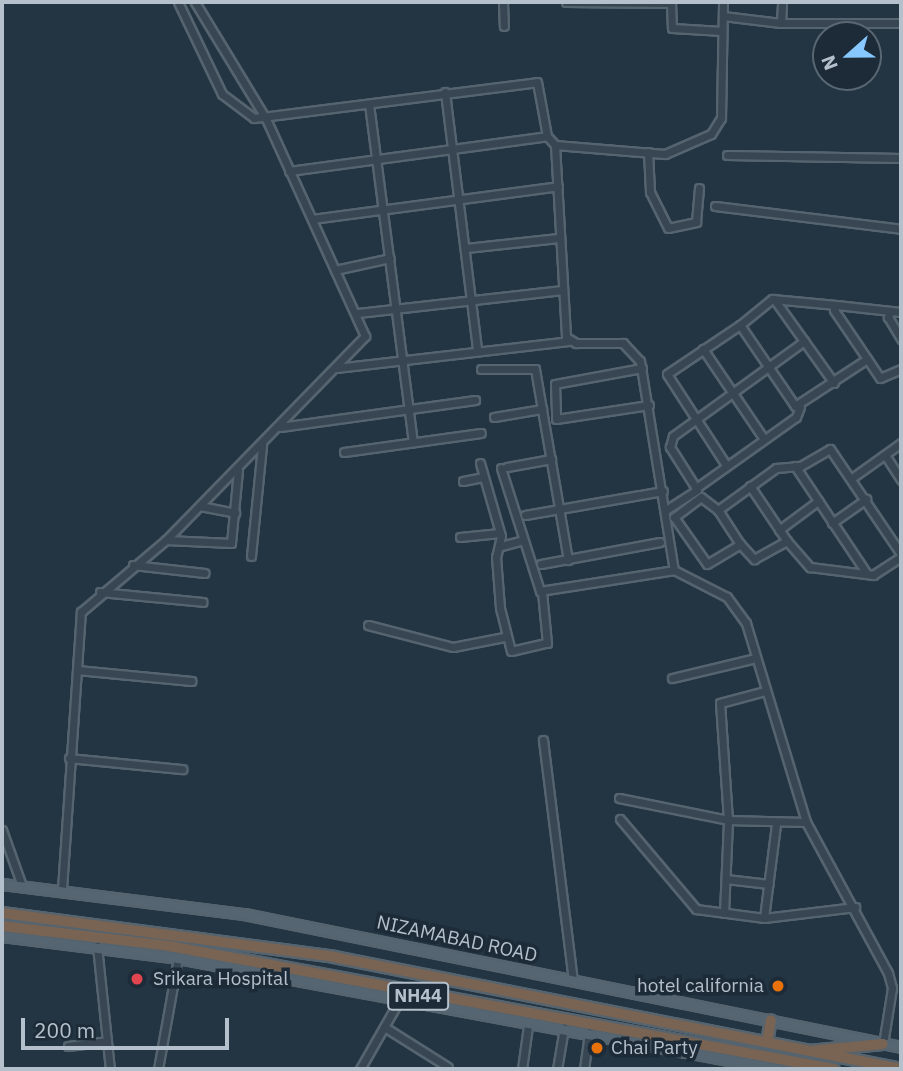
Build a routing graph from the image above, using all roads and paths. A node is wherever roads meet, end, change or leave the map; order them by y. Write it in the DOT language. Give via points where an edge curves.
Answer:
graph roads {
  1 [pos="178,2"];
  2 [pos="195,2"];
  3 [pos="503,2"];
  4 [pos="566,2"];
  5 [pos="671,2"];
  6 [pos="723,2"];
  7 [pos="782,2"];
  8 [pos="723,16"];
  9 [pos="781,23"];
  10 [pos="901,23"];
  11 [pos="503,26"];
  12 [pos="722,32"];
  13 [pos="445,92"];
  14 [pos="369,104"];
  15 [pos="265,119"];
  16 [pos="547,136"];
  17 [pos="555,145"];
  18 [pos="452,149"];
  19 [pos="648,152"];
  20 [pos="727,155"];
  21 [pos="901,158"];
  22 [pos="378,160"];
  23 [pos="289,171"];
  24 [pos="558,186"];
  25 [pos="699,188"];
  26 [pos="457,200"];
  27 [pos="715,206"];
  28 [pos="385,209"];
  29 [pos="312,219"];
  30 [pos="901,229"];
  31 [pos="558,239"];
  32 [pos="466,248"];
  33 [pos="390,258"];
  34 [pos="335,270"];
  35 [pos="563,290"];
  36 [pos="774,299"];
  37 [pos="471,300"];
  38 [pos="836,305"];
  39 [pos="398,309"];
  40 [pos="891,311"];
  41 [pos="901,312"];
  42 [pos="358,313"];
  43 [pos="740,325"];
  44 [pos="901,339"];
  45 [pos="568,341"];
  46 [pos="804,341"];
  47 [pos="477,348"];
  48 [pos="703,349"];
  49 [pos="402,359"];
  50 [pos="867,359"];
  51 [pos="769,367"];
  52 [pos="335,368"];
  53 [pos="642,368"];
  54 [pos="481,369"];
  55 [pos="901,369"];
  56 [pos="834,383"];
  57 [pos="732,393"];
  58 [pos="475,400"];
  59 [pos="649,405"];
  60 [pos="800,407"];
  61 [pos="410,409"];
  62 [pos="542,409"];
  63 [pos="494,417"];
  64 [pos="695,420"];
  65 [pos="279,427"];
  66 [pos="481,433"];
  67 [pos="764,439"];
  68 [pos="413,442"];
  69 [pos="901,443"];
  70 [pos="262,445"];
  71 [pos="344,452"];
  72 [pos="885,455"];
  73 [pos="551,459"];
  74 [pos="480,463"];
  75 [pos="726,466"];
  76 [pos="795,466"];
  77 [pos="238,470"];
  78 [pos="483,477"];
  79 [pos="852,478"];
  80 [pos="901,480"];
  81 [pos="463,481"];
  82 [pos="750,486"];
  83 [pos="696,488"];
  84 [pos="663,491"];
  85 [pos="701,497"];
  86 [pos="866,499"];
  87 [pos="818,501"];
  88 [pos="200,506"];
  89 [pos="560,509"];
  90 [pos="666,510"];
  91 [pos="718,510"];
  92 [pos="235,513"];
  93 [pos="525,515"];
  94 [pos="832,523"];
  95 [pos="779,530"];
  96 [pos="500,533"];
  97 [pos="460,537"];
  98 [pos="166,540"];
  99 [pos="523,540"];
  100 [pos="787,541"];
  101 [pos="660,542"];
  102 [pos="740,544"];
  103 [pos="500,546"];
  104 [pos="901,555"];
  105 [pos="251,556"];
  106 [pos="568,560"];
  107 [pos="132,565"];
  108 [pos="541,565"];
  109 [pos="674,570"];
  110 [pos="205,573"];
  111 [pos="867,574"];
  112 [pos="100,592"];
  113 [pos="542,592"];
  114 [pos="203,602"];
  115 [pos="368,625"];
  116 [pos="504,637"];
  117 [pos="756,658"];
  118 [pos="77,670"];
  119 [pos="672,678"];
  120 [pos="191,681"];
  121 [pos="765,691"];
  122 [pos="543,740"];
  123 [pos="69,758"];
  124 [pos="182,769"];
  125 [pos="619,798"];
  126 [pos="620,819"];
  127 [pos="728,820"];
  128 [pos="806,821"];
  129 [pos="776,824"];
  130 [pos="2,830"];
  131 [pos="726,879"];
  132 [pos="2,884"];
  133 [pos="769,884"];
  134 [pos="22,886"];
  135 [pos="62,888"];
  136 [pos="855,907"];
  137 [pos="2,913"];
  138 [pos="724,913"];
  139 [pos="49,917"];
  140 [pos="764,918"];
  141 [pos="9,930"];
  142 [pos="47,930"];
  143 [pos="2,936"];
  144 [pos="97,946"];
  145 [pos="178,958"];
  146 [pos="573,981"];
  147 [pos="402,996"];
  148 [pos="771,1020"];
  149 [pos="528,1026"];
  150 [pos="386,1028"];
  151 [pos="564,1028"];
  152 [pos="589,1032"];
  153 [pos="107,1041"];
  154 [pos="767,1042"];
  155 [pos="883,1044"];
  156 [pos="68,1046"];
  157 [pos="901,1047"];
  158 [pos="809,1051"];
  159 [pos="773,1056"];
  160 [pos="449,1067"];
  161 [pos="110,1069"];
  162 [pos="158,1069"];
  163 [pos="360,1069"];
  164 [pos="522,1069"];
  165 [pos="557,1069"];
  166 [pos="584,1069"];
  167 [pos="772,1069"];
  168 [pos="834,1069"];
  169 [pos="901,1069"];
  1 -- 15 [label="street" via="228,103"];
  2 -- 15 [label="street"];
  3 -- 11 [label="street"];
  4 -- 5 [label="street"];
  5 -- 12 [label="street" via="672,28"];
  6 -- 8 [label="street"];
  7 -- 9 [label="street"];
  8 -- 9 [label="street"];
  8 -- 12 [label="street"];
  9 -- 10 [label="street"];
  12 -- 19 [label="street" via="717,128 683,149"];
  13 -- 14 [label="street"];
  13 -- 16 [label="street" via="534,80"];
  13 -- 18 [label="street"];
  14 -- 15 [label="street"];
  14 -- 22 [label="street"];
  15 -- 23 [label="street"];
  16 -- 17 [label="street"];
  16 -- 18 [label="street"];
  17 -- 19 [label="street"];
  17 -- 24 [label="street"];
  18 -- 22 [label="street"];
  18 -- 26 [label="street"];
  19 -- 25 [label="street" via="650,192 668,228 696,222"];
  20 -- 21 [label="street"];
  22 -- 23 [label="street"];
  22 -- 28 [label="street"];
  23 -- 29 [label="street"];
  24 -- 26 [label="street"];
  24 -- 31 [label="street"];
  26 -- 28 [label="street"];
  26 -- 32 [label="street"];
  27 -- 30 [label="street"];
  28 -- 29 [label="street"];
  28 -- 33 [label="street"];
  29 -- 34 [label="street"];
  31 -- 32 [label="street"];
  31 -- 35 [label="street"];
  32 -- 37 [label="street"];
  33 -- 34 [label="street"];
  33 -- 39 [label="street"];
  34 -- 42 [label="street"];
  35 -- 37 [label="street"];
  35 -- 45 [label="street"];
  36 -- 38 [label="street"];
  36 -- 43 [label="street" via="742,318"];
  36 -- 46 [label="street"];
  37 -- 39 [label="street"];
  37 -- 47 [label="street"];
  38 -- 40 [label="street"];
  38 -- 50 [label="street"];
  39 -- 42 [label="street"];
  39 -- 49 [label="street"];
  40 -- 41 [label="street"];
  40 -- 44 [label="street"];
  42 -- 52 [label="street" via="365,336"];
  43 -- 48 [label="street"];
  43 -- 51 [label="street"];
  45 -- 47 [label="street"];
  45 -- 53 [label="street" via="624,343"];
  46 -- 51 [label="street"];
  46 -- 56 [label="street"];
  47 -- 49 [label="street"];
  48 -- 57 [label="street"];
  48 -- 64 [label="street" via="667,374"];
  49 -- 52 [label="street"];
  49 -- 61 [label="street"];
  50 -- 55 [label="street" via="884,380"];
  50 -- 56 [label="street"];
  51 -- 57 [label="street"];
  51 -- 60 [label="street"];
  52 -- 65 [label="street"];
  53 -- 59 [label="street"];
  53 -- 59 [label="street" via="555,384 556,419"];
  54 -- 62 [label="street" via="534,367"];
  56 -- 60 [label="street"];
  57 -- 64 [label="street"];
  57 -- 67 [label="street"];
  58 -- 61 [label="street"];
  59 -- 84 [label="street" via="665,477"];
  60 -- 67 [label="street" via="796,417"];
  61 -- 65 [label="street"];
  61 -- 68 [label="street"];
  62 -- 63 [label="street"];
  62 -- 73 [label="street"];
  64 -- 75 [label="street"];
  64 -- 83 [label="street" via="673,436 670,447"];
  65 -- 70 [label="street"];
  66 -- 68 [label="street"];
  67 -- 75 [label="street"];
  68 -- 71 [label="street"];
  69 -- 72 [label="street"];
  70 -- 77 [label="street"];
  70 -- 105 [label="street"];
  72 -- 79 [label="street"];
  72 -- 80 [label="street"];
  73 -- 89 [label="street"];
  73 -- 99 [label="street" via="504,468"];
  74 -- 78 [label="street"];
  75 -- 83 [label="street"];
  76 -- 79 [label="street" via="830,449"];
  76 -- 82 [label="street" via="776,468"];
  76 -- 87 [label="street"];
  77 -- 88 [label="street"];
  77 -- 92 [label="street"];
  78 -- 81 [label="street"];
  78 -- 96 [label="street"];
  79 -- 86 [label="street"];
  82 -- 91 [label="street"];
  82 -- 95 [label="street"];
  83 -- 85 [label="street"];
  83 -- 90 [label="street"];
  84 -- 89 [label="street"];
  84 -- 90 [label="street"];
  85 -- 91 [label="street"];
  85 -- 102 [label="street" via="674,517 702,562"];
  86 -- 94 [label="street"];
  86 -- 104 [label="street"];
  87 -- 94 [label="street"];
  87 -- 95 [label="street"];
  88 -- 92 [label="street"];
  88 -- 98 [label="street"];
  89 -- 93 [label="street"];
  89 -- 106 [label="street"];
  90 -- 109 [label="street"];
  91 -- 102 [label="street"];
  92 -- 98 [label="street" via="234,535 227,544"];
  94 -- 111 [label="street"];
  95 -- 100 [label="street"];
  96 -- 97 [label="street"];
  96 -- 103 [label="street"];
  98 -- 107 [label="street"];
  99 -- 103 [label="street"];
  99 -- 113 [label="street"];
  100 -- 102 [label="street" via="754,559"];
  100 -- 111 [label="street" via="810,567"];
  101 -- 106 [label="street"];
  103 -- 116 [label="street" via="496,556"];
  104 -- 111 [label="street" via="878,574"];
  106 -- 108 [label="street"];
  107 -- 110 [label="street"];
  107 -- 112 [label="street"];
  109 -- 113 [label="street"];
  109 -- 117 [label="street" via="735,605"];
  112 -- 114 [label="street"];
  112 -- 118 [label="street" via="82,612"];
  113 -- 116 [label="street" via="547,643 515,652"];
  115 -- 116 [label="street" via="453,647"];
  117 -- 119 [label="street"];
  117 -- 121 [label="street"];
  118 -- 120 [label="street"];
  118 -- 123 [label="street"];
  121 -- 127 [label="street" via="720,703"];
  121 -- 128 [label="street"];
  122 -- 146 [label="street"];
  123 -- 124 [label="street"];
  123 -- 135 [label="street"];
  125 -- 127 [label="street"];
  126 -- 138 [label="street" via="696,909"];
  127 -- 129 [label="street"];
  127 -- 131 [label="street"];
  128 -- 129 [label="street"];
  128 -- 136 [label="street"];
  129 -- 133 [label="street"];
  130 -- 134 [label="street"];
  131 -- 133 [label="street"];
  131 -- 138 [label="street"];
  132 -- 134 [label="main road, NIZAMABAD ROAD"];
  133 -- 140 [label="street"];
  134 -- 135 [label="main road, NIZAMABAD ROAD"];
  135 -- 146 [label="main road, NIZAMABAD ROAD" via="244,914"];
  136 -- 140 [label="street"];
  136 -- 155 [label="street" via="892,988"];
  137 -- 139 [label="highway, NH44"];
  138 -- 140 [label="street"];
  139 -- 142 [label="highway"];
  139 -- 154 [label="highway, NH44" via="334,957"];
  141 -- 142 [label="highway, NH44"];
  141 -- 143 [label="main road"];
  141 -- 144 [label="main road"];
  142 -- 147 [label="highway, NH44" via="169,946"];
  144 -- 145 [label="main road"];
  144 -- 153 [label="street"];
  145 -- 147 [label="main road"];
  145 -- 162 [label="street"];
  146 -- 148 [label="main road, NIZAMABAD ROAD"];
  147 -- 149 [label="main road"];
  147 -- 150 [label="street"];
  147 -- 159 [label="highway, NH44"];
  148 -- 154 [label="highway"];
  148 -- 155 [label="main road, NIZAMABAD ROAD"];
  149 -- 151 [label="main road"];
  149 -- 164 [label="street"];
  150 -- 160 [label="street"];
  150 -- 163 [label="street"];
  151 -- 152 [label="main road"];
  151 -- 165 [label="street"];
  152 -- 166 [label="street"];
  152 -- 167 [label="main road"];
  153 -- 156 [label="street"];
  153 -- 161 [label="street"];
  154 -- 158 [label="highway, NH44"];
  155 -- 157 [label="main road, NIZAMABAD ROAD"];
  155 -- 158 [label="highway"];
  158 -- 169 [label="highway, NH44"];
  159 -- 167 [label="street"];
  159 -- 168 [label="highway, NH44"];
}
